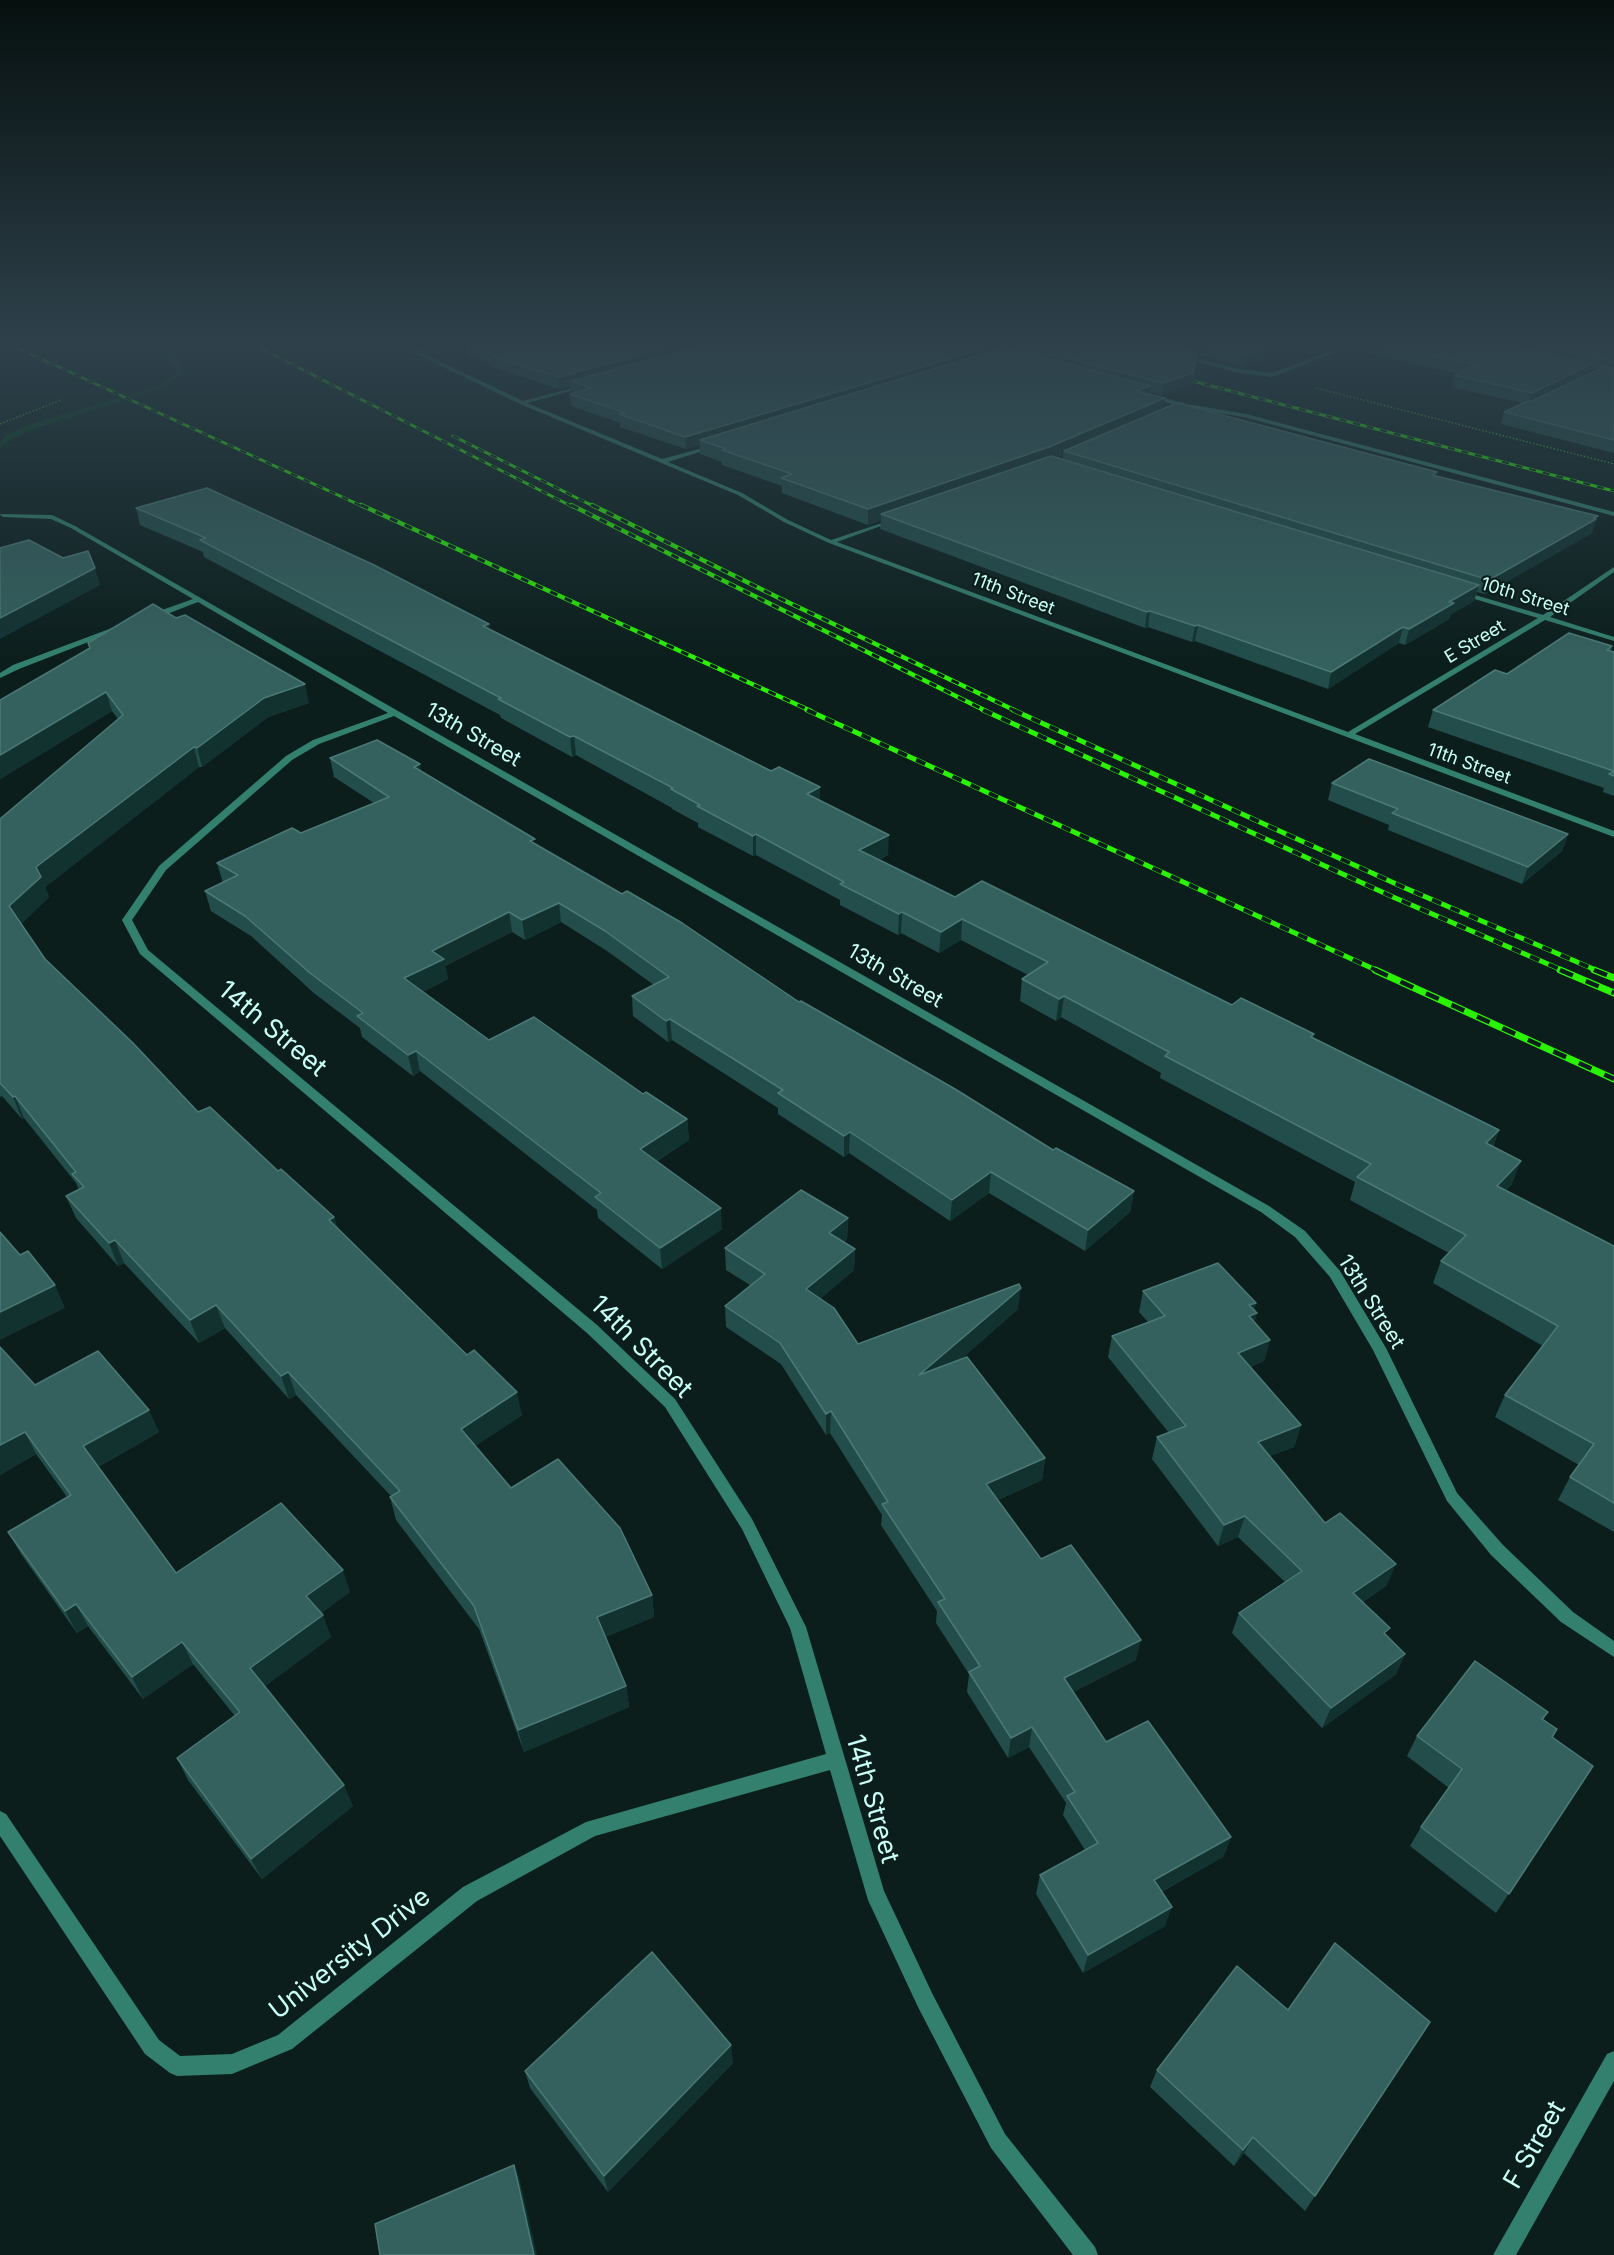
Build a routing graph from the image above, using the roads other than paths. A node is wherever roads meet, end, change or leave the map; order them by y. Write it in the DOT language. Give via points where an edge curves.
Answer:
graph roads {
  1 [pos="637,450"];
  2 [pos="698,450"];
  3 [pos="1376,450"];
  4 [pos="663,461"];
  5 [pos="1614,514"];
  6 [pos="3,515"];
  7 [pos="908,515"];
  8 [pos="831,542"];
  9 [pos="1614,569"];
  10 [pos="1454,590"];
  11 [pos="198,600"];
  12 [pos="1544,618"];
  13 [pos="142,620"];
  14 [pos="120,628"];
  15 [pos="1614,639"];
  16 [pos="0,676"];
  17 [pos="395,713"];
  18 [pos="1348,735"];
  19 [pos="1614,834"];
  20 [pos="1614,1650"];
  21 [pos="836,1760"];
  22 [pos="0,1820"];
  23 [pos="1614,2061"];
  24 [pos="1087,2255"];
  25 [pos="1504,2255"];
  1 -- 4 [label="street, 11th Street"];
  2 -- 4 [label="street"];
  3 -- 5 [label="street"];
  4 -- 8 [label="street, 11th Street" via="740,494"];
  6 -- 11 [label="street, 13th Street" via="52,517"];
  7 -- 8 [label="street"];
  8 -- 18 [label="street, 11th Street"];
  9 -- 12 [label="street, E Street"];
  10 -- 12 [label="street, 10th Street"];
  11 -- 13 [label="street"];
  11 -- 17 [label="street, 13th Street"];
  12 -- 15 [label="street, 10th Street"];
  12 -- 18 [label="street, E Street"];
  14 -- 16 [label="street"];
  17 -- 20 [label="street, 13th Street" via="1256,1203 1300,1234 1335,1274 1378,1348 1452,1497 1497,1550 1567,1617"];
  17 -- 21 [label="street, 14th Street" via="316,742 289,758 162,868 127,920 144,952 592,1329 670,1403 747,1524 798,1626"];
  18 -- 19 [label="street, 11th Street"];
  21 -- 22 [label="street, University Drive" via="592,1828 470,1894 285,2042 232,2064 177,2066 152,2047"];
  21 -- 24 [label="street, 14th Street" via="875,1893 925,2000 999,2141"];
  23 -- 25 [label="street, F Street"];
}
